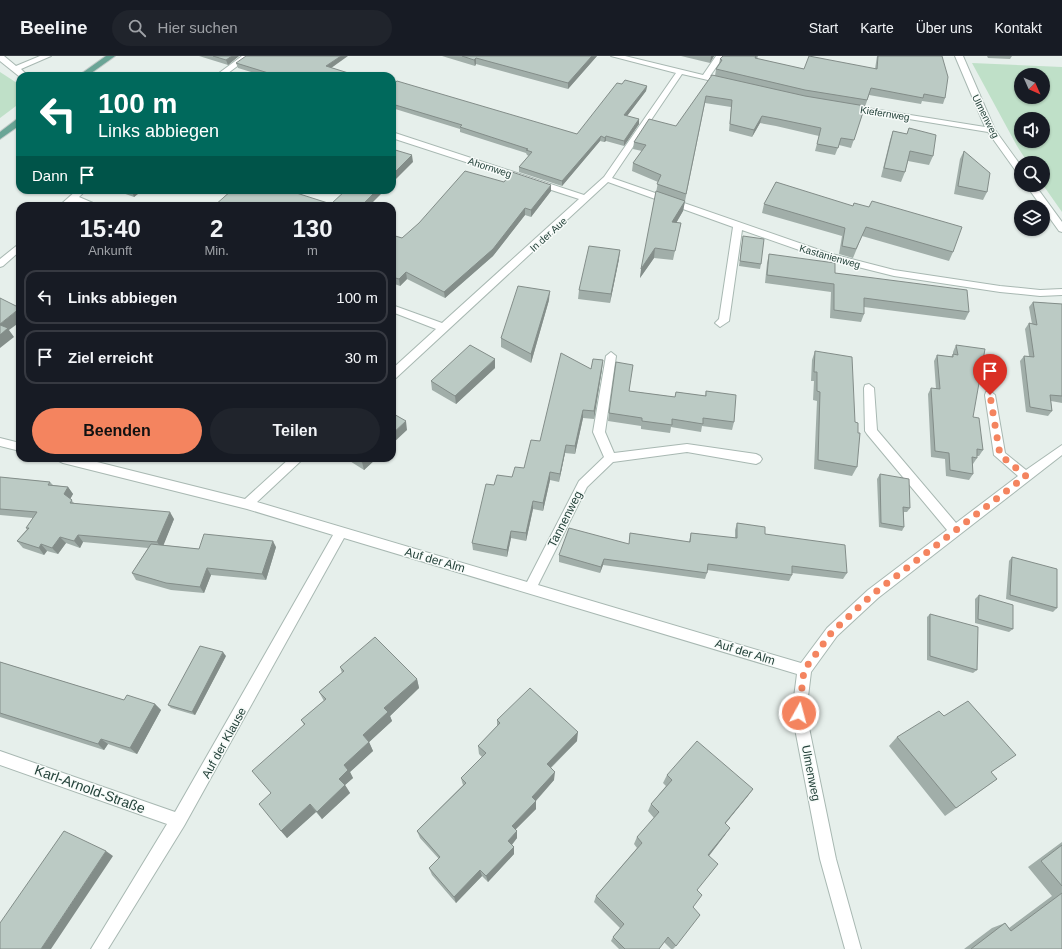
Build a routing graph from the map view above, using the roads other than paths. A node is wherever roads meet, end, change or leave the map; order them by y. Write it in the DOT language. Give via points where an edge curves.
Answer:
graph roads {
  1 [pos="47,56"];
  2 [pos="111,56"];
  3 [pos="247,56"];
  4 [pos="615,56"];
  5 [pos="720,56"];
  6 [pos="959,56"];
  7 [pos="0,58"];
  8 [pos="15,69"];
  9 [pos="19,72"];
  10 [pos="88,72"];
  11 [pos="225,72"];
  12 [pos="680,72"];
  13 [pos="705,78"];
  14 [pos="735,84"];
  15 [pos="842,106"];
  16 [pos="16,124"];
  17 [pos="991,130"];
  18 [pos="0,136"];
  19 [pos="396,136"];
  20 [pos="1014,162"];
  21 [pos="607,179"];
  22 [pos="1035,192"];
  23 [pos="77,194"];
  24 [pos="72,198"];
  25 [pos="587,199"];
  26 [pos="68,202"];
  27 [pos="84,202"];
  28 [pos="738,225"];
  29 [pos="1062,229"];
  30 [pos="16,250"];
  31 [pos="0,264"];
  32 [pos="1062,292"];
  33 [pos="396,310"];
  34 [pos="720,323"];
  35 [pos="444,328"];
  36 [pos="612,356"];
  37 [pos="396,371"];
  38 [pos="869,388"];
  39 [pos="990,395"];
  40 [pos="0,442"];
  41 [pos="16,446"];
  42 [pos="1062,449"];
  43 [pos="610,458"];
  44 [pos="756,459"];
  45 [pos="79,462"];
  46 [pos="294,462"];
  47 [pos="1026,476"];
  48 [pos="247,504"];
  49 [pos="956,531"];
  50 [pos="341,533"];
  51 [pos="530,588"];
  52 [pos="804,670"];
  53 [pos="0,758"];
  54 [pos="179,821"];
  55 [pos="99,949"];
  56 [pos="853,949"];
  1 -- 8 [label="street"];
  2 -- 10 [label="main road"];
  3 -- 11 [label="street"];
  4 -- 12 [label="street"];
  5 -- 13 [label="street"];
  6 -- 17 [label="street, Ulmenweg"];
  7 -- 8 [label="street"];
  8 -- 9 [label="street"];
  12 -- 13 [label="street"];
  12 -- 21 [label="street, In der Aue"];
  13 -- 14 [label="street"];
  15 -- 17 [label="street, Kiefernweg"];
  16 -- 18 [label="main road"];
  17 -- 20 [label="street, Ulmenweg"];
  19 -- 25 [label="street, Ahornweg"];
  21 -- 25 [label="street, In der Aue"];
  21 -- 28 [label="street, Kastanienweg"];
  22 -- 29 [label="street"];
  23 -- 24 [label="street"];
  24 -- 26 [label="street"];
  24 -- 27 [label="street"];
  25 -- 35 [label="street, In der Aue"];
  28 -- 32 [label="street, Kastanienweg" via="825,256 894,272 1000,290"];
  28 -- 34 [label="street" via="724,321"];
  30 -- 31 [label="street"];
  33 -- 35 [label="street"];
  35 -- 37 [label="street, In der Aue"];
  36 -- 43 [label="street" via="599,432"];
  38 -- 49 [label="street" via="871,431"];
  39 -- 47 [label="street" via="1000,455"];
  40 -- 41 [label="street"];
  42 -- 47 [label="street, Ulmenweg"];
  43 -- 44 [label="street" via="687,448"];
  43 -- 51 [label="street, Tannenweg" via="583,484"];
  45 -- 48 [label="street, Auf der Alm"];
  46 -- 48 [label="street"];
  47 -- 49 [label="street, Ulmenweg"];
  48 -- 50 [label="street, Auf der Alm"];
  49 -- 52 [label="street, Ulmenweg" via="873,594 832,632"];
  50 -- 51 [label="street, Auf der Alm"];
  50 -- 54 [label="street, Auf der Klause"];
  51 -- 52 [label="street, Auf der Alm"];
  52 -- 56 [label="street, Ulmenweg" via="799,713 828,859"];
  53 -- 54 [label="street, Karl-Arnold-Straße"];
  54 -- 55 [label="street, Auf der Klause"];
}
